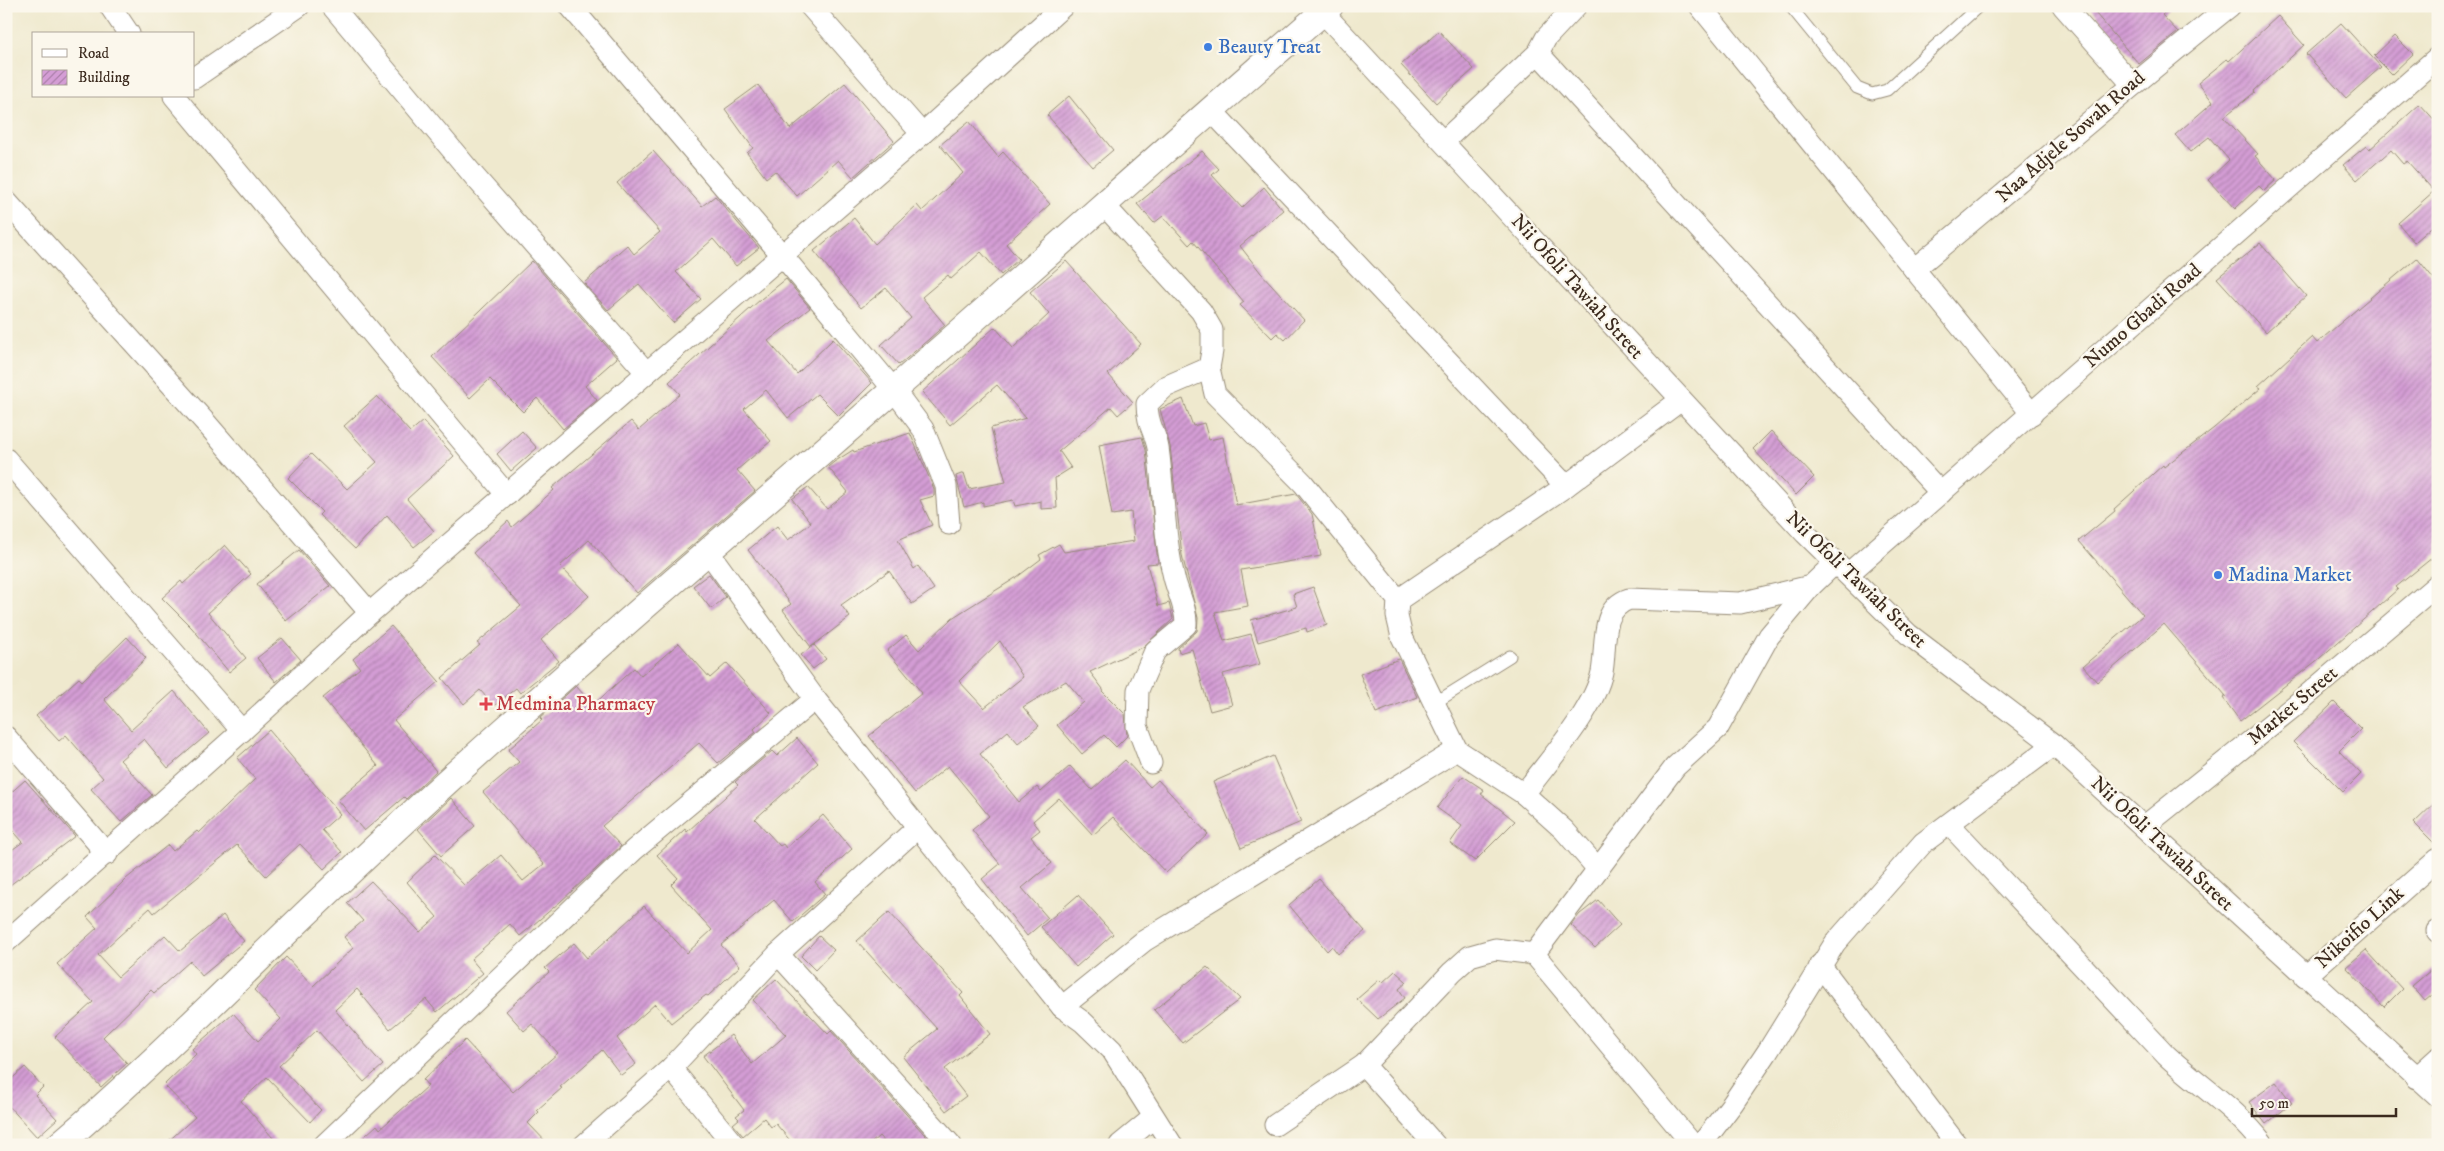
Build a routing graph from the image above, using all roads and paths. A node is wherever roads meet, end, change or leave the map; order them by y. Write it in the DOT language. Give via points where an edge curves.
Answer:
graph roads {
  1 [pos="110,6"];
  2 [pos="299,6"];
  3 [pos="332,6"];
  4 [pos="570,6"];
  5 [pos="810,6"];
  6 [pos="1063,6"];
  7 [pos="1576,6"];
  8 [pos="1700,6"];
  9 [pos="1790,6"];
  10 [pos="1979,6"];
  11 [pos="2063,6"];
  12 [pos="2230,6"];
  13 [pos="1323,8"];
  14 [pos="128,32"];
  15 [pos="1538,53"];
  16 [pos="2438,57"];
  17 [pos="195,77"];
  18 [pos="2132,84"];
  19 [pos="176,98"];
  20 [pos="1210,109"];
  21 [pos="922,134"];
  22 [pos="1444,141"];
  23 [pos="6,202"];
  24 [pos="1104,206"];
  25 [pos="782,256"];
  26 [pos="1914,269"];
  27 [pos="1209,368"];
  28 [pos="646,372"];
  29 [pos="894,390"];
  30 [pos="1681,400"];
  31 [pos="2032,414"];
  32 [pos="6,460"];
  33 [pos="1566,486"];
  34 [pos="1941,493"];
  35 [pos="507,495"];
  36 [pos="949,524"];
  37 [pos="707,550"];
  38 [pos="1842,568"];
  39 [pos="2438,584"];
  40 [pos="1811,586"];
  41 [pos="1398,600"];
  42 [pos="370,613"];
  43 [pos="1510,656"];
  44 [pos="815,699"];
  45 [pos="1433,704"];
  46 [pos="242,731"];
  47 [pos="6,737"];
  48 [pos="2054,745"];
  49 [pos="1457,750"];
  50 [pos="1151,763"];
  51 [pos="1524,794"];
  52 [pos="1949,824"];
  53 [pos="2145,826"];
  54 [pos="917,828"];
  55 [pos="107,854"];
  56 [pos="2438,859"];
  57 [pos="1598,869"];
  58 [pos="6,942"];
  59 [pos="778,954"];
  60 [pos="1534,954"];
  61 [pos="1820,965"];
  62 [pos="2305,977"];
  63 [pos="1062,1007"];
  64 [pos="2438,1058"];
  65 [pos="1364,1065"];
  66 [pos="671,1068"];
  67 [pos="2416,1078"];
  68 [pos="2438,1096"];
  69 [pos="1153,1118"];
  70 [pos="1276,1125"];
  71 [pos="59,1145"];
  72 [pos="324,1145"];
  73 [pos="584,1145"];
  74 [pos="734,1145"];
  75 [pos="951,1145"];
  76 [pos="1120,1145"];
  77 [pos="1172,1145"];
  78 [pos="1435,1145"];
  79 [pos="1693,1145"];
  80 [pos="1701,1145"];
  81 [pos="1956,1145"];
  82 [pos="2264,1145"];
  1 -- 14 [label="street"];
  2 -- 17 [label="street"];
  3 -- 28 [label="street" via="474,176"];
  4 -- 25 [label="street"];
  5 -- 21 [label="street"];
  6 -- 21 [label="street"];
  7 -- 15 [label="street" via="1546,38"];
  8 -- 26 [label="street"];
  9 -- 10 [label="lane" via="1857,88 1872,94 1887,90"];
  11 -- 18 [label="street"];
  12 -- 18 [label="street, Naa Adjele Sowah Road"];
  13 -- 20 [label="street"];
  13 -- 22 [label="street, Nii Ofoli Tawiah Street"];
  15 -- 22 [label="street"];
  15 -- 34 [label="street"];
  16 -- 31 [label="street, Numo Gbadi Road"];
  18 -- 26 [label="street, Naa Adjele Sowah Road"];
  19 -- 35 [label="street"];
  20 -- 24 [label="street"];
  20 -- 33 [label="street"];
  21 -- 25 [label="street"];
  22 -- 30 [label="street, Nii Ofoli Tawiah Street"];
  23 -- 42 [label="street" via="206,423"];
  24 -- 27 [label="street" via="1201,311 1212,330"];
  24 -- 29 [label="street"];
  25 -- 28 [label="street"];
  25 -- 29 [label="street"];
  26 -- 31 [label="street"];
  27 -- 41 [label="street" via="1215,394 1303,483"];
  27 -- 50 [label="street" via="1165,387 1147,404 1147,420 1158,454 1166,540 1186,616 1186,625 1156,651 1138,690 1137,726"];
  28 -- 35 [label="street"];
  29 -- 36 [label="street" via="923,429 931,447 946,486"];
  29 -- 37 [label="street"];
  30 -- 33 [label="street"];
  30 -- 38 [label="street, Nii Ofoli Tawiah Street"];
  31 -- 34 [label="street, Numo Gbadi Road"];
  32 -- 46 [label="street"];
  33 -- 41 [label="street"];
  34 -- 38 [label="street, Numo Gbadi Road"];
  35 -- 42 [label="street"];
  37 -- 44 [label="street"];
  37 -- 71 [label="street" via="375,846 175,1042"];
  38 -- 40 [label="street, Numo Gbadi Road"];
  38 -- 48 [label="street, Nii Ofoli Tawiah Street" via="1908,634"];
  39 -- 53 [label="street, Market Street" via="2292,708"];
  40 -- 51 [label="street" via="1740,603 1629,599 1619,602 1612,609 1608,623 1602,672 1595,693"];
  40 -- 57 [label="street, Numo Gbadi Road" via="1769,636 1718,728 1675,767"];
  41 -- 45 [label="street" via="1397,616 1402,637"];
  42 -- 46 [label="street"];
  43 -- 45 [label="lane"];
  44 -- 54 [label="street"];
  44 -- 72 [label="street" via="634,850"];
  45 -- 49 [label="street"];
  46 -- 55 [label="street"];
  47 -- 55 [label="street"];
  48 -- 52 [label="street"];
  48 -- 53 [label="street, Nii Ofoli Tawiah Street"];
  49 -- 51 [label="street"];
  49 -- 63 [label="street" via="1144,941"];
  51 -- 57 [label="street" via="1564,830"];
  52 -- 61 [label="street" via="1923,843 1835,943"];
  52 -- 82 [label="street" via="2166,1055 2223,1103"];
  53 -- 62 [label="street, Nii Ofoli Tawiah Street"];
  54 -- 59 [label="street"];
  54 -- 63 [label="street"];
  55 -- 58 [label="street"];
  56 -- 62 [label="street, Nikoifio Link"];
  57 -- 60 [label="street, Numo Gbadi Road"];
  59 -- 66 [label="street"];
  59 -- 75 [label="street"];
  60 -- 65 [label="street" via="1495,949 1470,956"];
  60 -- 79 [label="street"];
  61 -- 80 [label="street" via="1733,1104"];
  61 -- 81 [label="street"];
  62 -- 67 [label="street, Nii Ofoli Tawiah Street"];
  63 -- 69 [label="street" via="1112,1050"];
  64 -- 67 [label="street"];
  65 -- 70 [label="street"];
  65 -- 78 [label="street"];
  66 -- 73 [label="street"];
  66 -- 74 [label="street"];
  67 -- 68 [label="street, Nii Ofoli Tawiah Street"];
  69 -- 76 [label="street"];
  69 -- 77 [label="street"];
}
